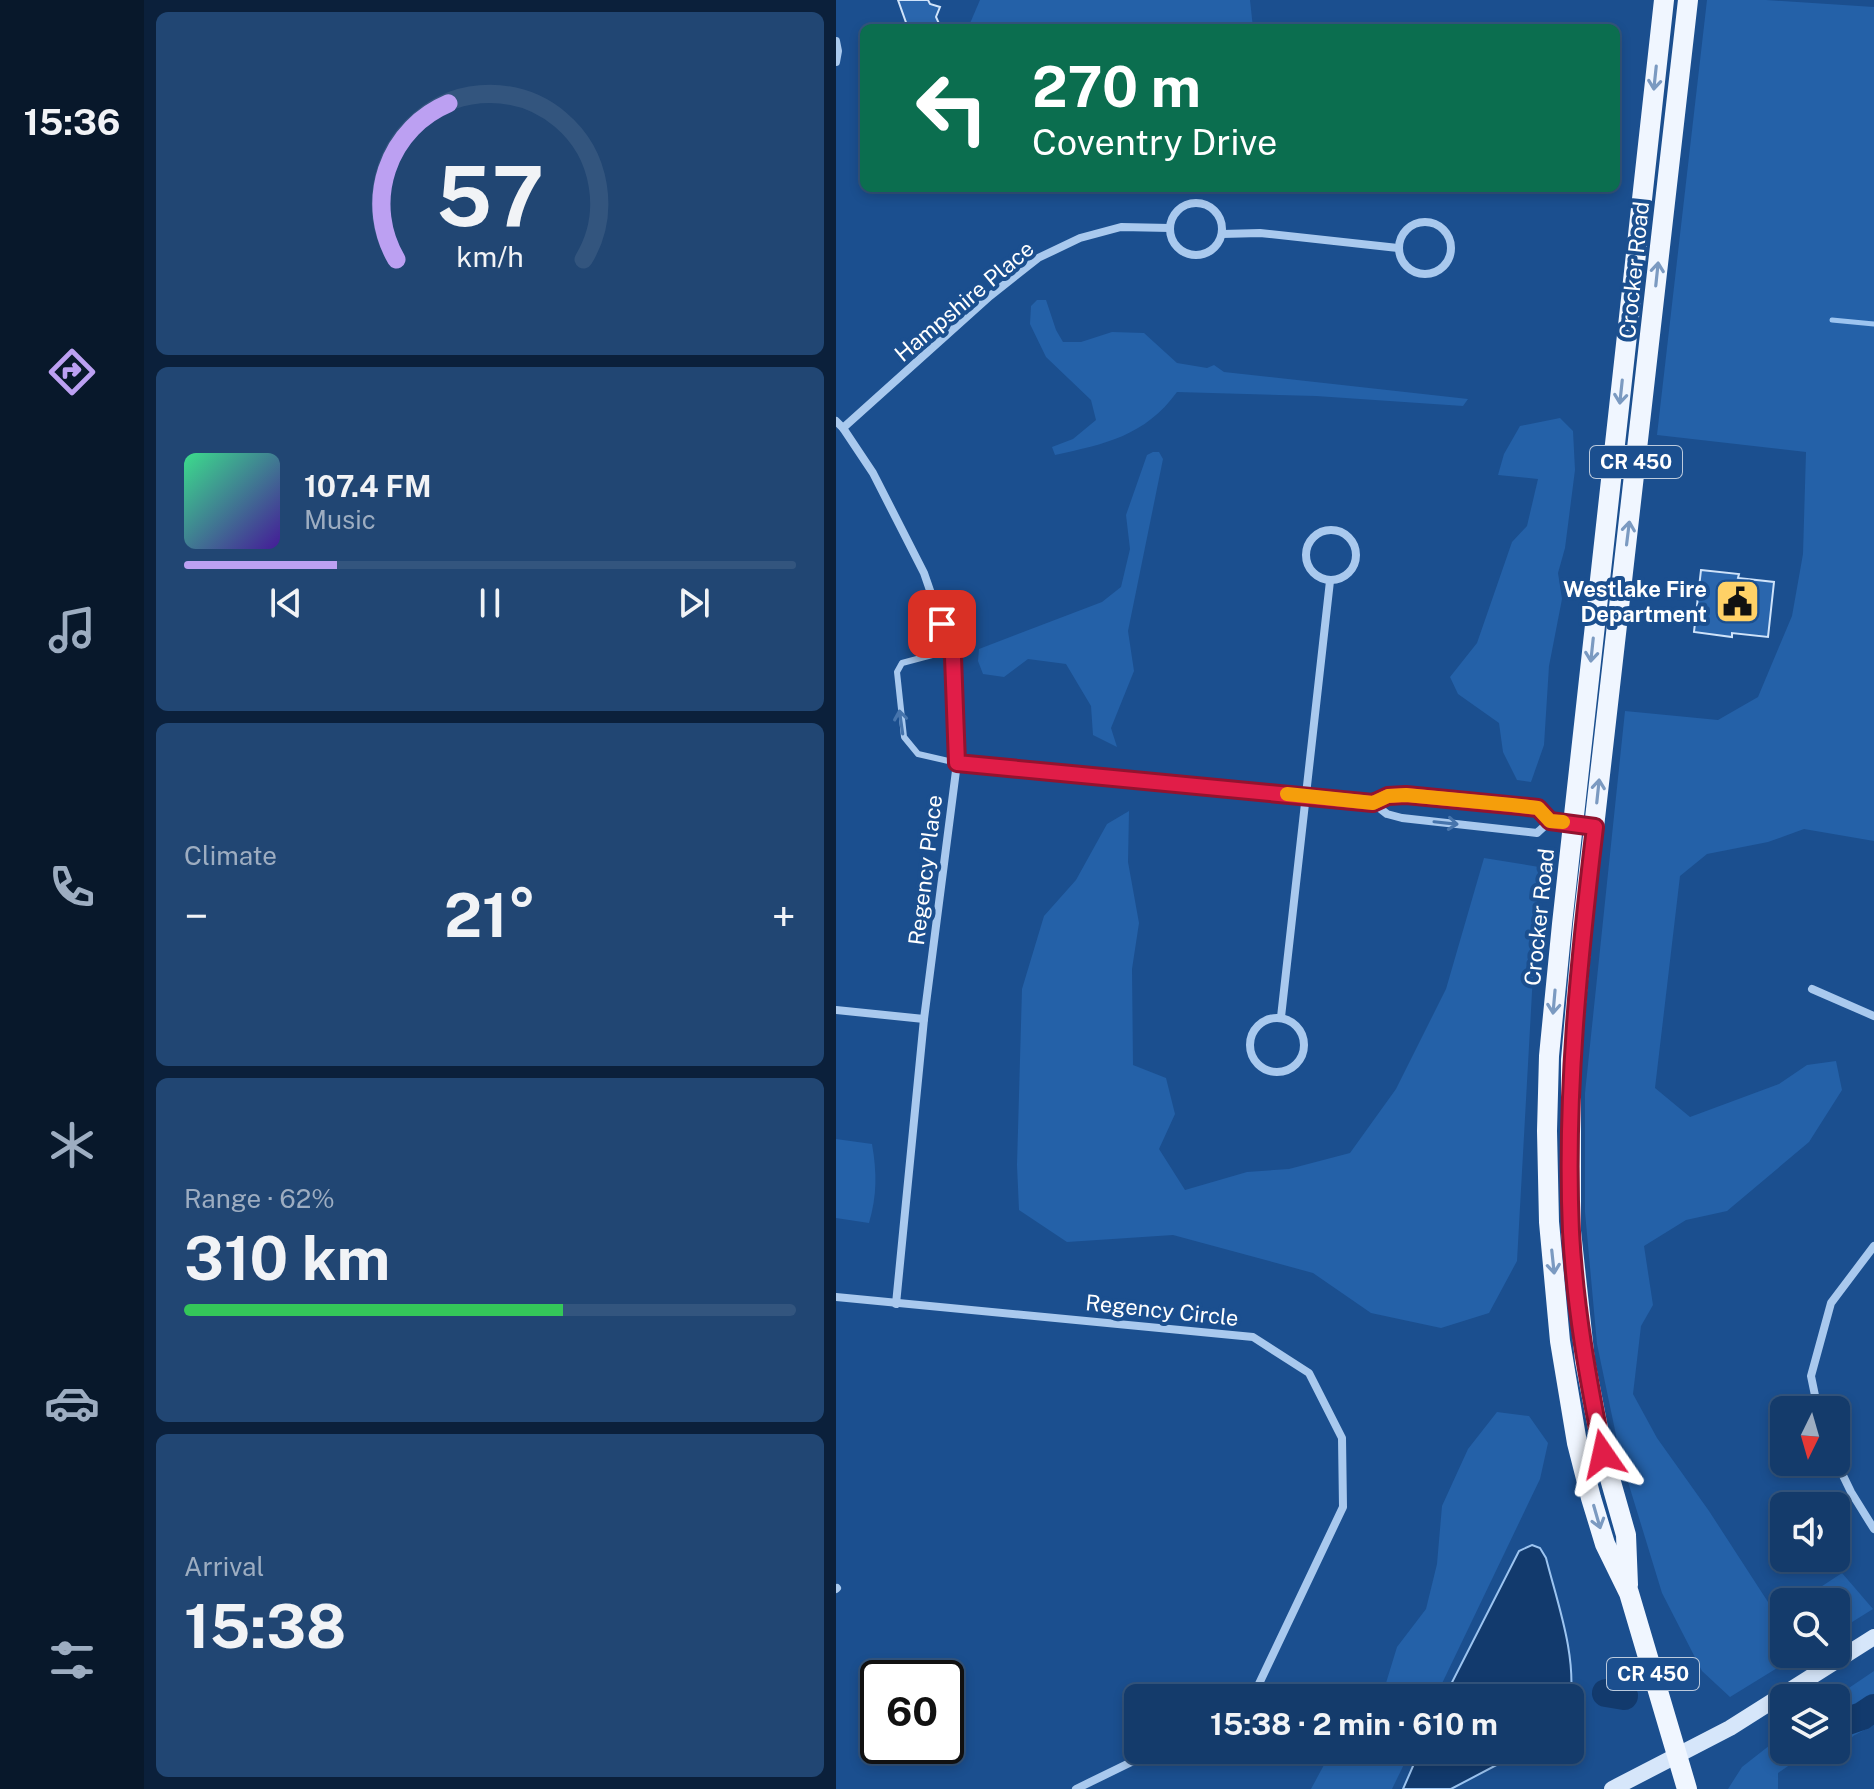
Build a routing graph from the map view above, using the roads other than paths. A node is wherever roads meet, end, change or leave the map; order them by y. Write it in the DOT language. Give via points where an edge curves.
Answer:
graph roads {
  1 [pos="1664,0"];
  2 [pos="1688,0"];
  3 [pos="836,41"];
  4 [pos="836,62"];
  5 [pos="1170,228"];
  6 [pos="1222,234"];
  7 [pos="1398,248"];
  8 [pos="840,424"];
  9 [pos="1330,581"];
  10 [pos="951,650"];
  11 [pos="957,763"];
  12 [pos="1306,796"];
  13 [pos="1373,803"];
  14 [pos="1550,821"];
  15 [pos="1573,824"];
  16 [pos="1595,827"];
  17 [pos="1812,989"];
  18 [pos="836,1010"];
  19 [pos="1874,1016"];
  20 [pos="1281,1017"];
  21 [pos="924,1019"];
  22 [pos="1874,1246"];
  23 [pos="836,1297"];
  24 [pos="896,1304"];
  25 [pos="1815,1396"];
  26 [pos="1843,1476"];
  27 [pos="1874,1529"];
  28 [pos="1629,1593"];
  29 [pos="1874,1637"];
  30 [pos="1259,1684"];
  31 [pos="1677,1756"];
  32 [pos="1127,1764"];
  33 [pos="1076,1789"];
  34 [pos="1612,1789"];
  35 [pos="1687,1789"];
  1 -- 15 [label="main road, Crocker Road, one-way"];
  16 -- 2 [label="main road, Crocker Road / CR 450, one-way"];
  3 -- 4 [label="street"];
  5 -- 6 [label="street" via="1175,245 1190,254 1214,248"];
  5 -- 6 [label="street" via="1182,206 1199,203 1215,210"];
  5 -- 8 [label="street, Hampshire Place" via="1121,227 1080,238 1038,258"];
  6 -- 7 [label="street" via="1260,233"];
  7 -- 7 [label="street" via="1404,265 1428,274 1448,261 1451,245 1443,230 1428,222 1404,232"];
  8 -- 10 [label="street, Regency Place" via="873,473 924,573"];
  9 -- 9 [label="street" via="1351,571 1357,556 1347,535 1331,530 1309,542 1306,559 1314,574"];
  9 -- 12 [label="street"];
  10 -- 11 [label="street, Regency Place"];
  11 -- 10 [label="lane, one-way" via="918,754 904,737 897,672 902,663"];
  11 -- 12 [label="street"];
  11 -- 21 [label="street, Regency Place"];
  12 -- 13 [label="street"];
  12 -- 20 [label="street"];
  13 -- 14 [label="street" via="1406,795 1538,808"];
  13 -- 14 [label="street, one-way" via="1402,818 1537,833"];
  14 -- 15 [label="street"];
  15 -- 16 [label="street"];
  15 -- 28 [label="main road, Crocker Road / CR 450, one-way" via="1547,1096 1549,1222 1577,1443 1605,1544"];
  16 -- 28 [label="main road, Crocker Road / CR 450" via="1571,1060 1571,1231 1585,1361 1626,1535"];
  17 -- 19 [label="street"];
  18 -- 21 [label="street"];
  20 -- 20 [label="street" via="1263,1022 1250,1043 1255,1059 1277,1072 1294,1066 1305,1041 1297,1025"];
  21 -- 24 [label="street, Regency Place"];
  22 -- 25 [label="street" via="1831,1303 1811,1376"];
  23 -- 24 [label="street, Regency Circle"];
  24 -- 30 [label="street, Regency Circle" via="1253,1337 1309,1373 1342,1438 1343,1507"];
  26 -- 27 [label="street"];
  28 -- 31 [label="main road, Crocker Road / CR 450"];
  29 -- 31 [label="street"];
  31 -- 34 [label="street"];
  31 -- 35 [label="main road, Crocker Road / CR 450"];
  32 -- 33 [label="street"];
}
